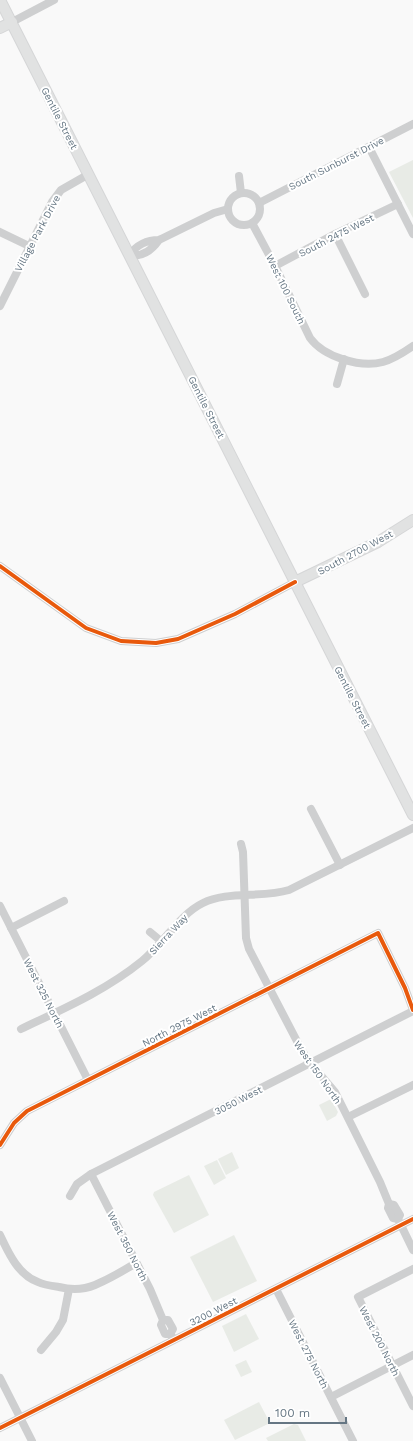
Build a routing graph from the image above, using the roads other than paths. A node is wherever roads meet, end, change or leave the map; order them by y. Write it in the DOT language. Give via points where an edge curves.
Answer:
graph roads {
  1 [pos="0,0"];
  2 [pos="54,0"];
  3 [pos="12,22"];
  4 [pos="0,28"];
  5 [pos="413,124"];
  6 [pos="369,147"];
  7 [pos="89,174"];
  8 [pos="239,176"];
  9 [pos="241,193"];
  10 [pos="259,203"];
  11 [pos="398,204"];
  12 [pos="228,209"];
  13 [pos="252,223"];
  14 [pos="0,232"];
  15 [pos="335,234"];
  16 [pos="413,234"];
  17 [pos="29,246"];
  18 [pos="130,255"];
  19 [pos="275,266"];
  20 [pos="365,294"];
  21 [pos="0,306"];
  22 [pos="413,346"];
  23 [pos="344,359"];
  24 [pos="337,384"];
  25 [pos="413,520"];
  26 [pos="0,566"];
  27 [pos="295,582"];
  28 [pos="311,809"];
  29 [pos="413,815"];
  30 [pos="413,828"];
  31 [pos="241,844"];
  32 [pos="340,865"];
  33 [pos="245,896"];
  34 [pos="64,901"];
  35 [pos="0,906"];
  36 [pos="11,928"];
  37 [pos="150,932"];
  38 [pos="162,942"];
  39 [pos="269,988"];
  40 [pos="413,1011"];
  41 [pos="54,1013"];
  42 [pos="21,1030"];
  43 [pos="311,1063"];
  44 [pos="88,1080"];
  45 [pos="413,1085"];
  46 [pos="348,1117"];
  47 [pos="0,1145"];
  48 [pos="91,1174"];
  49 [pos="70,1196"];
  50 [pos="413,1219"];
  51 [pos="399,1222"];
  52 [pos="0,1236"];
  53 [pos="413,1250"];
  54 [pos="136,1263"];
  55 [pos="413,1269"];
  56 [pos="69,1289"];
  57 [pos="276,1289"];
  58 [pos="172,1337"];
  59 [pos="41,1350"];
  60 [pos="413,1355"];
  61 [pos="393,1366"];
  62 [pos="0,1378"];
  63 [pos="331,1397"];
  64 [pos="413,1406"];
  65 [pos="20,1418"];
  66 [pos="0,1428"];
  67 [pos="32,1441"];
  68 [pos="353,1441"];
  1 -- 3 [label="main road, Gentile Street"];
  2 -- 3 [label="street"];
  3 -- 4 [label="main road"];
  3 -- 7 [label="main road, Gentile Street"];
  5 -- 6 [label="street, South Sunburst Drive"];
  6 -- 10 [label="street, South Sunburst Drive"];
  6 -- 11 [label="street"];
  7 -- 17 [label="street, Village Park Drive" via="61,190"];
  7 -- 18 [label="main road, Gentile Street"];
  8 -- 9 [label="street"];
  9 -- 10 [label="street" via="252,195"];
  9 -- 12 [label="street" via="230,200"];
  10 -- 13 [label="street" via="260,212"];
  11 -- 15 [label="street, South 2475 West"];
  11 -- 16 [label="street"];
  12 -- 13 [label="street" via="236,223"];
  12 -- 18 [label="street" via="214,213 159,240 150,240 134,249"];
  13 -- 19 [label="street, West 100 South"];
  14 -- 17 [label="street"];
  15 -- 19 [label="street, South 2475 West"];
  15 -- 20 [label="street"];
  17 -- 21 [label="street, Village Park Drive"];
  18 -- 27 [label="main road, Gentile Street"];
  19 -- 23 [label="street, West 100 South" via="310,338 325,350"];
  22 -- 23 [label="street, West 100 South" via="402,354 376,363"];
  23 -- 24 [label="street"];
  25 -- 27 [label="main road, South 2700 West" via="378,542"];
  26 -- 27 [label="street" via="86,628 121,641 149,643 178,639 235,614"];
  27 -- 29 [label="main road, Gentile Street"];
  28 -- 32 [label="street"];
  30 -- 32 [label="street, Sierra Way"];
  31 -- 33 [label="street, West 150 North" via="244,852"];
  32 -- 33 [label="street, Sierra Way" via="289,890"];
  33 -- 38 [label="street, Sierra Way" via="225,896 202,903 186,915"];
  33 -- 39 [label="street, West 150 North" via="247,944"];
  34 -- 36 [label="street"];
  35 -- 36 [label="street, West 325 North"];
  36 -- 41 [label="street, West 325 North"];
  37 -- 38 [label="street"];
  38 -- 41 [label="street, Sierra Way" via="144,960 111,984"];
  39 -- 40 [label="street, North 2975 West" via="378,933 405,988"];
  39 -- 43 [label="street, West 150 North" via="300,1048"];
  39 -- 44 [label="street, North 2975 West"];
  40 -- 43 [label="street, 3050 West"];
  41 -- 42 [label="street, Sierra Way"];
  41 -- 44 [label="street, West 325 North"];
  43 -- 46 [label="street, West 150 North" via="335,1092"];
  43 -- 48 [label="street, 3050 West"];
  44 -- 47 [label="street, North 2975 West" via="27,1111 14,1123"];
  45 -- 46 [label="street"];
  46 -- 51 [label="street, West 150 North" via="389,1204 394,1204 400,1215"];
  48 -- 49 [label="street, 3050 West" via="77,1184"];
  48 -- 54 [label="street, West 350 North"];
  50 -- 51 [label="street, 3200 West"];
  51 -- 53 [label="street, West 150 North"];
  51 -- 57 [label="street, 3200 West"];
  52 -- 56 [label="street" via="14,1262 30,1279"];
  54 -- 56 [label="street" via="94,1285"];
  54 -- 58 [label="street, West 350 North" via="163,1320 168,1320"];
  55 -- 61 [label="street, West 200 North" via="358,1297"];
  56 -- 59 [label="street" via="63,1320"];
  57 -- 58 [label="street, 3200 West"];
  57 -- 63 [label="street, West 275 North"];
  58 -- 65 [label="street, 3200 West"];
  60 -- 61 [label="street"];
  61 -- 63 [label="street"];
  61 -- 64 [label="street, West 200 North"];
  62 -- 65 [label="street"];
  63 -- 68 [label="street, West 275 North"];
  65 -- 66 [label="street, 3200 West"];
  65 -- 67 [label="street"];
}
